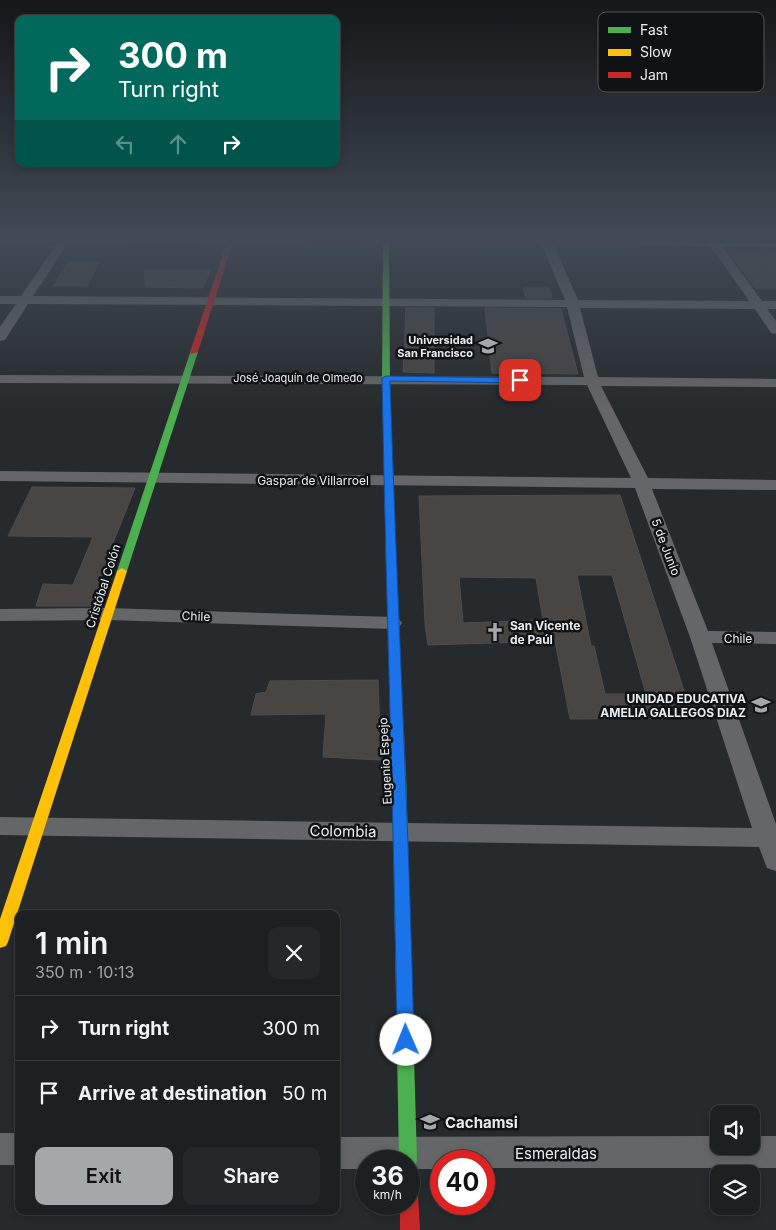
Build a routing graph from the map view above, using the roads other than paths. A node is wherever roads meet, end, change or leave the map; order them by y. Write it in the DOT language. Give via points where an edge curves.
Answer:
graph roads {
  1 [pos="27,296"];
  2 [pos="212,296"];
  3 [pos="386,296"];
  4 [pos="570,296"];
  5 [pos="753,296"];
  6 [pos="0,300"];
  7 [pos="25,300"];
  8 [pos="386,302"];
  9 [pos="210,303"];
  10 [pos="573,304"];
  11 [pos="759,305"];
  12 [pos="776,305"];
  13 [pos="776,330"];
  14 [pos="0,337"];
  15 [pos="186,378"];
  16 [pos="386,378"];
  17 [pos="0,379"];
  18 [pos="592,381"];
  19 [pos="776,383"];
  20 [pos="0,476"];
  21 [pos="153,479"];
  22 [pos="388,481"];
  23 [pos="641,482"];
  24 [pos="776,484"];
  25 [pos="108,614"];
  26 [pos="0,615"];
  27 [pos="392,623"];
  28 [pos="700,637"];
  29 [pos="776,638"];
  30 [pos="38,825"];
  31 [pos="0,826"];
  32 [pos="402,832"];
  33 [pos="772,838"];
  34 [pos="776,861"];
  35 [pos="0,942"];
  36 [pos="0,1149"];
  37 [pos="15,1149"];
  38 [pos="408,1150"];
  39 [pos="340,1152"];
  40 [pos="776,1152"];
  41 [pos="355,1153"];
  42 [pos="420,1157"];
  43 [pos="410,1215"];
  44 [pos="410,1230"];
  1 -- 7 [label="street"];
  2 -- 9 [label="street, Cristóbal Colón"];
  3 -- 8 [label="street, Eugenio Espejo"];
  4 -- 10 [label="street, 5 de Junio"];
  5 -- 11 [label="street"];
  6 -- 7 [label="street"];
  7 -- 9 [label="street"];
  7 -- 14 [label="street"];
  8 -- 9 [label="street"];
  8 -- 10 [label="street"];
  8 -- 16 [label="street, Eugenio Espejo"];
  9 -- 15 [label="street, Cristóbal Colón"];
  10 -- 11 [label="street"];
  10 -- 18 [label="street, 5 de Junio"];
  11 -- 12 [label="street"];
  11 -- 13 [label="street"];
  15 -- 16 [label="street, José Joaquín de Olmedo"];
  15 -- 17 [label="street, José Joaquín de Olmedo"];
  15 -- 21 [label="street, Cristóbal Colón"];
  16 -- 18 [label="street, José Joaquín de Olmedo"];
  16 -- 22 [label="street, Eugenio Espejo"];
  18 -- 19 [label="street, José Joaquín de Olmedo"];
  18 -- 23 [label="street, 5 de Junio"];
  20 -- 21 [label="street, Gaspar de Villarroel"];
  21 -- 22 [label="street, Gaspar de Villarroel"];
  21 -- 25 [label="street, Cristóbal Colón"];
  22 -- 23 [label="street, Gaspar de Villarroel"];
  22 -- 27 [label="street, Eugenio Espejo"];
  23 -- 24 [label="street, Gaspar de Villarroel"];
  23 -- 28 [label="street, 5 de Junio"];
  25 -- 26 [label="street, Chile"];
  25 -- 27 [label="street, Chile"];
  25 -- 30 [label="street, Cristóbal Colón"];
  27 -- 32 [label="street, Eugenio Espejo"];
  28 -- 29 [label="street, Chile"];
  28 -- 33 [label="street, 5 de Junio"];
  30 -- 31 [label="street, Colombia"];
  30 -- 32 [label="street, Colombia"];
  30 -- 35 [label="street, Cristóbal Colón"];
  32 -- 33 [label="street, Colombia"];
  32 -- 38 [label="street, Eugenio Espejo"];
  33 -- 34 [label="street, 5 de Junio"];
  36 -- 37 [label="street"];
  39 -- 41 [label="street, Esmeraldas"];
  40 -- 42 [label="street, Esmeraldas"];
  43 -- 44 [label="street"];
}
